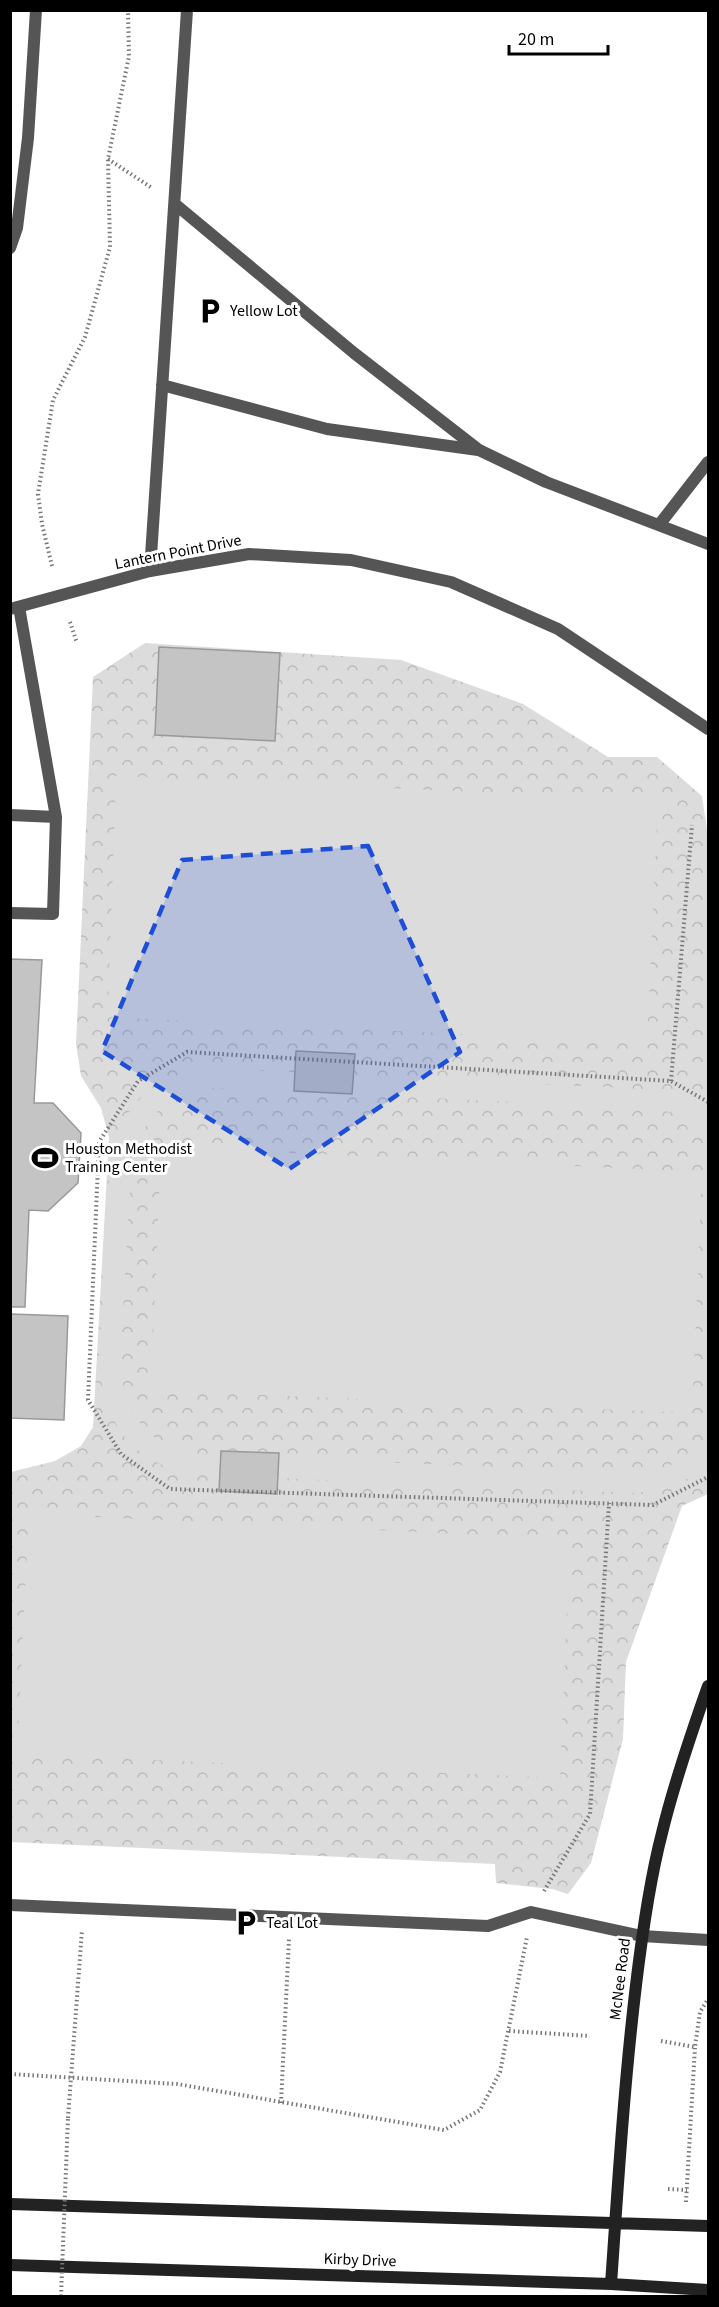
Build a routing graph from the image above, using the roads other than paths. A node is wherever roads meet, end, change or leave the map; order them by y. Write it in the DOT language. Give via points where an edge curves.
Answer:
graph roads {
  1 [pos="36,10"];
  2 [pos="188,10"];
  3 [pos="175,204"];
  4 [pos="10,248"];
  5 [pos="162,385"];
  6 [pos="479,450"];
  7 [pos="708,462"];
  8 [pos="659,525"];
  9 [pos="708,544"];
  10 [pos="150,571"];
  11 [pos="15,608"];
  12 [pos="708,729"];
  13 [pos="10,816"];
  14 [pos="56,817"];
  15 [pos="10,912"];
  16 [pos="708,1686"];
  17 [pos="10,1905"];
  18 [pos="642,1936"];
  19 [pos="708,1940"];
  20 [pos="10,2204"];
  21 [pos="615,2222"];
  22 [pos="708,2226"];
  23 [pos="10,2265"];
  24 [pos="610,2284"];
  25 [pos="708,2290"];
  1 -- 4 [label="street" via="28,138 17,228"];
  2 -- 3 [label="street"];
  3 -- 5 [label="street"];
  3 -- 6 [label="street" via="354,354"];
  5 -- 6 [label="street" via="327,429"];
  5 -- 10 [label="street"];
  6 -- 8 [label="street" via="546,482"];
  7 -- 8 [label="street"];
  8 -- 9 [label="street"];
  10 -- 11 [label="street, Lantern Point Drive"];
  10 -- 12 [label="street, Lantern Point Drive" via="249,554 351,560 451,582 558,628"];
  11 -- 14 [label="street"];
  13 -- 14 [label="street"];
  14 -- 15 [label="street" via="53,914"];
  16 -- 18 [label="main road, McNee Road" via="661,1834"];
  17 -- 18 [label="street" via="488,1926 531,1912"];
  18 -- 19 [label="street"];
  18 -- 21 [label="main road, McNee Road" via="629,2039"];
  20 -- 21 [label="main road"];
  21 -- 22 [label="main road"];
  21 -- 24 [label="main road, McNee Road"];
  23 -- 24 [label="main road, Kirby Drive"];
  24 -- 25 [label="main road, Kirby Drive"];
}
